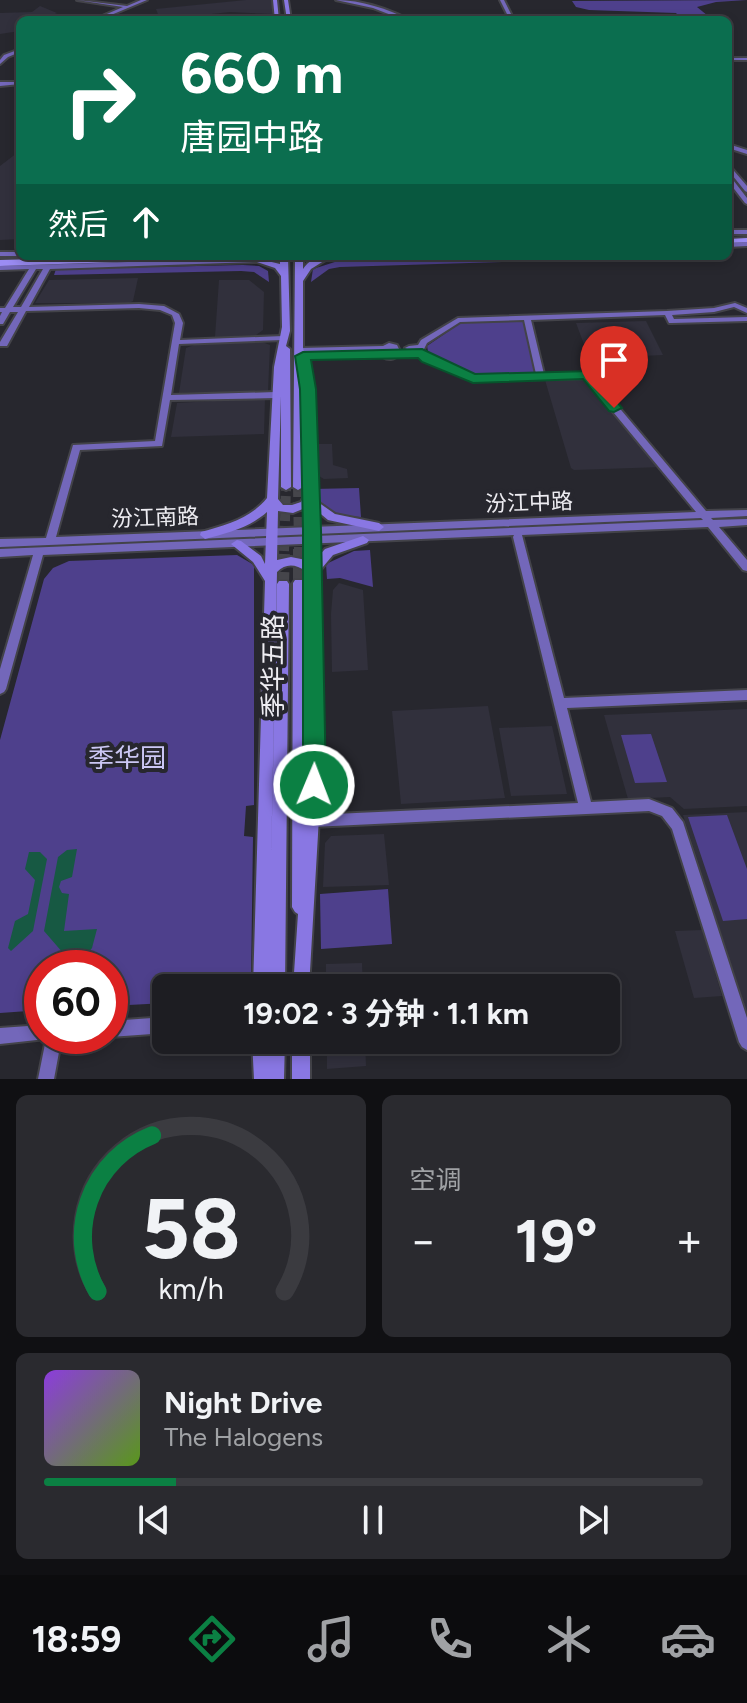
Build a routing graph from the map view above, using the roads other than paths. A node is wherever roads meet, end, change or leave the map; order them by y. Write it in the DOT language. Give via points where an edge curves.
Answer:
graph roads {
  1 [pos="79,0"];
  2 [pos="145,0"];
  3 [pos="283,0"];
  4 [pos="338,0"];
  5 [pos="349,0"];
  6 [pos="128,7"];
  7 [pos="283,9"];
  8 [pos="105,16"];
  9 [pos="280,16"];
  10 [pos="288,16"];
  11 [pos="398,16"];
  12 [pos="406,16"];
  13 [pos="6,55"];
  14 [pos="0,63"];
  15 [pos="0,69"];
  16 [pos="732,174"];
  17 [pos="732,179"];
  18 [pos="736,188"];
  19 [pos="746,189"];
  20 [pos="747,202"];
  21 [pos="32,260"];
  22 [pos="117,260"];
  23 [pos="255,260"];
  24 [pos="284,260"];
  25 [pos="299,260"];
  26 [pos="319,260"];
  27 [pos="0,261"];
  28 [pos="48,266"];
  29 [pos="34,267"];
  30 [pos="284,275"];
  31 [pos="299,279"];
  32 [pos="23,309"];
  33 [pos="3,310"];
  34 [pos="747,311"];
  35 [pos="667,313"];
  36 [pos="527,317"];
  37 [pos="747,319"];
  38 [pos="0,322"];
  39 [pos="284,332"];
  40 [pos="177,342"];
  41 [pos="0,344"];
  42 [pos="422,350"];
  43 [pos="301,353"];
  44 [pos="540,376"];
  45 [pos="276,395"];
  46 [pos="166,398"];
  47 [pos="286,487"];
  48 [pos="298,487"];
  49 [pos="311,498"];
  50 [pos="272,499"];
  51 [pos="747,511"];
  52 [pos="708,520"];
  53 [pos="747,525"];
  54 [pos="379,527"];
  55 [pos="271,532"];
  56 [pos="205,535"];
  57 [pos="312,536"];
  58 [pos="518,537"];
  59 [pos="394,539"];
  60 [pos="363,540"];
  61 [pos="50,541"];
  62 [pos="0,543"];
  63 [pos="237,544"];
  64 [pos="39,552"];
  65 [pos="313,555"];
  66 [pos="0,556"];
  67 [pos="747,567"];
  68 [pos="313,571"];
  69 [pos="280,580"];
  70 [pos="0,689"];
  71 [pos="747,695"];
  72 [pos="560,703"];
  73 [pos="586,808"];
  74 [pos="312,821"];
  75 [pos="262,974"];
  76 [pos="277,974"];
  77 [pos="300,974"];
  78 [pos="302,974"];
  79 [pos="152,1026"];
  80 [pos="128,1028"];
  81 [pos="24,1034"];
  82 [pos="0,1036"];
  83 [pos="747,1042"];
  84 [pos="51,1054"];
  85 [pos="262,1054"];
  86 [pos="276,1054"];
  87 [pos="301,1054"];
  88 [pos="46,1079"];
  89 [pos="263,1079"];
  90 [pos="275,1079"];
  91 [pos="301,1079"];
  1 -- 6 [label="street"];
  2 -- 6 [label="street"];
  3 -- 7 [label="main road"];
  4 -- 11 [label="street"];
  5 -- 12 [label="street"];
  6 -- 8 [label="street"];
  7 -- 9 [label="main road"];
  7 -- 10 [label="main road"];
  13 -- 14 [label="street"];
  13 -- 15 [label="street"];
  16 -- 19 [label="street"];
  17 -- 18 [label="street"];
  18 -- 19 [label="street"];
  18 -- 20 [label="street"];
  21 -- 27 [label="highway"];
  22 -- 23 [label="street"];
  22 -- 28 [label="street"];
  23 -- 30 [label="main road" via="278,266"];
  24 -- 30 [label="main road"];
  25 -- 31 [label="main road"];
  26 -- 31 [label="main road"];
  27 -- 29 [label="street"];
  28 -- 29 [label="street"];
  28 -- 32 [label="street"];
  29 -- 33 [label="street"];
  30 -- 39 [label="main road"];
  31 -- 43 [label="main road"];
  32 -- 33 [label="street"];
  32 -- 40 [label="street" via="161,308 175,314"];
  32 -- 41 [label="street"];
  33 -- 38 [label="street"];
  34 -- 35 [label="street" via="735,305"];
  35 -- 36 [label="street"];
  35 -- 37 [label="street" via="672,321"];
  36 -- 42 [label="street" via="458,320 424,342"];
  36 -- 44 [label="street"];
  39 -- 40 [label="street"];
  39 -- 45 [label="main road"];
  39 -- 47 [label="main road"];
  40 -- 46 [label="street"];
  42 -- 43 [label="street"];
  42 -- 44 [label="street" via="427,359 473,379"];
  43 -- 48 [label="main road"];
  43 -- 49 [label="main road" via="308,389"];
  44 -- 52 [label="street" via="587,375"];
  45 -- 46 [label="street"];
  45 -- 50 [label="main road"];
  46 -- 61 [label="street" via="159,444 76,447"];
  49 -- 50 [label="main road" via="293,509 280,508"];
  49 -- 54 [label="main road" via="332,517"];
  49 -- 57 [label="main road"];
  50 -- 55 [label="main road"];
  50 -- 56 [label="main road" via="246,522"];
  51 -- 52 [label="street, 汾江中路"];
  52 -- 53 [label="street"];
  52 -- 54 [label="street, 汾江中路"];
  52 -- 58 [label="street"];
  52 -- 59 [label="street, 汾江中路"];
  52 -- 67 [label="street"];
  54 -- 57 [label="street, 汾江中路"];
  55 -- 56 [label="street, 汾江南路"];
  55 -- 57 [label="street, 汾江南路"];
  55 -- 57 [label="street"];
  55 -- 63 [label="street, 汾江南路"];
  55 -- 65 [label="street"];
  55 -- 69 [label="main road"];
  56 -- 61 [label="street, 汾江南路"];
  57 -- 60 [label="street, 汾江中路"];
  57 -- 65 [label="main road"];
  58 -- 59 [label="street"];
  58 -- 72 [label="street"];
  59 -- 60 [label="street, 汾江中路"];
  60 -- 68 [label="main road" via="329,552"];
  61 -- 62 [label="street, 汾江南路"];
  63 -- 64 [label="street, 汾江南路"];
  63 -- 69 [label="main road"];
  64 -- 66 [label="street, 汾江南路"];
  64 -- 70 [label="street"];
  65 -- 68 [label="main road"];
  68 -- 69 [label="main road" via="287,561 276,565"];
  68 -- 74 [label="main road"];
  69 -- 75 [label="main road"];
  69 -- 76 [label="main road, 季华五路"];
  69 -- 77 [label="main road, 季华五路"];
  71 -- 72 [label="street"];
  72 -- 73 [label="street"];
  73 -- 74 [label="street"];
  73 -- 83 [label="street" via="655,806 676,821"];
  74 -- 78 [label="main road"];
  79 -- 80 [label="street"];
  81 -- 82 [label="street"];
  84 -- 88 [label="street"];
  85 -- 89 [label="main road"];
  86 -- 90 [label="main road"];
  87 -- 91 [label="main road"];
}
